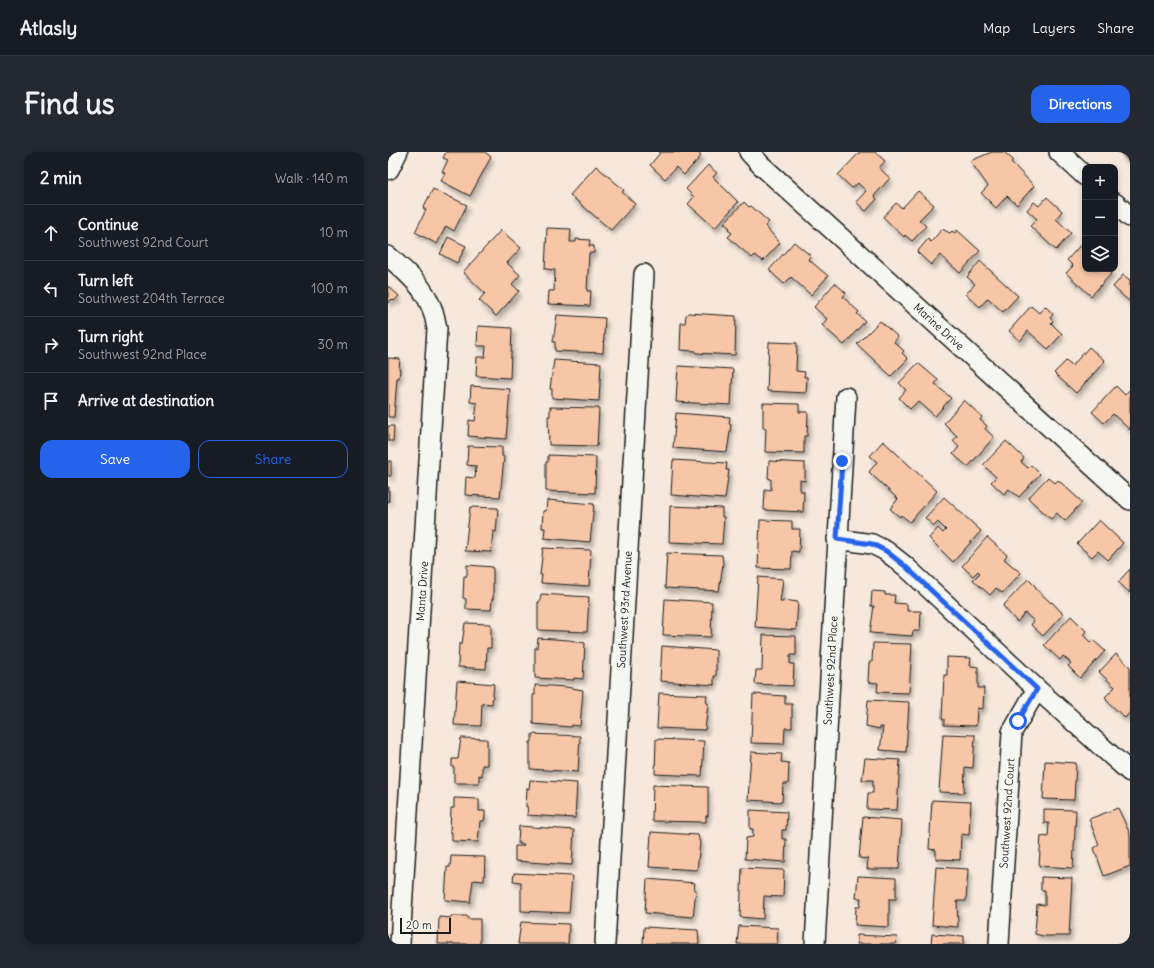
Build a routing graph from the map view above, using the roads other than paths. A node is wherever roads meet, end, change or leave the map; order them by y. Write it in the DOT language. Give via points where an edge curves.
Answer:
graph roads {
  1 [pos="396,152"];
  2 [pos="749,152"];
  3 [pos="1059,152"];
  4 [pos="388,168"];
  5 [pos="1082,173"];
  6 [pos="1118,206"];
  7 [pos="1130,217"];
  8 [pos="388,256"];
  9 [pos="644,274"];
  10 [pos="846,398"];
  11 [pos="1130,500"];
  12 [pos="837,539"];
  13 [pos="1037,689"];
  14 [pos="1130,772"];
  15 [pos="400,944"];
  16 [pos="604,944"];
  17 [pos="815,944"];
  18 [pos="999,944"];
  1 -- 4 [label="street"];
  2 -- 11 [label="street, Marine Drive"];
  3 -- 5 [label="street"];
  6 -- 7 [label="street"];
  8 -- 15 [label="street, Manta Drive" via="425,291 434,310 438,329"];
  9 -- 16 [label="street, Southwest 93rd Avenue"];
  10 -- 12 [label="street, Southwest 92nd Place"];
  12 -- 13 [label="street" via="872,544 886,551"];
  12 -- 17 [label="street, Southwest 92nd Place"];
  13 -- 14 [label="street"];
  13 -- 18 [label="street, Southwest 92nd Court" via="1012,732"];
}
